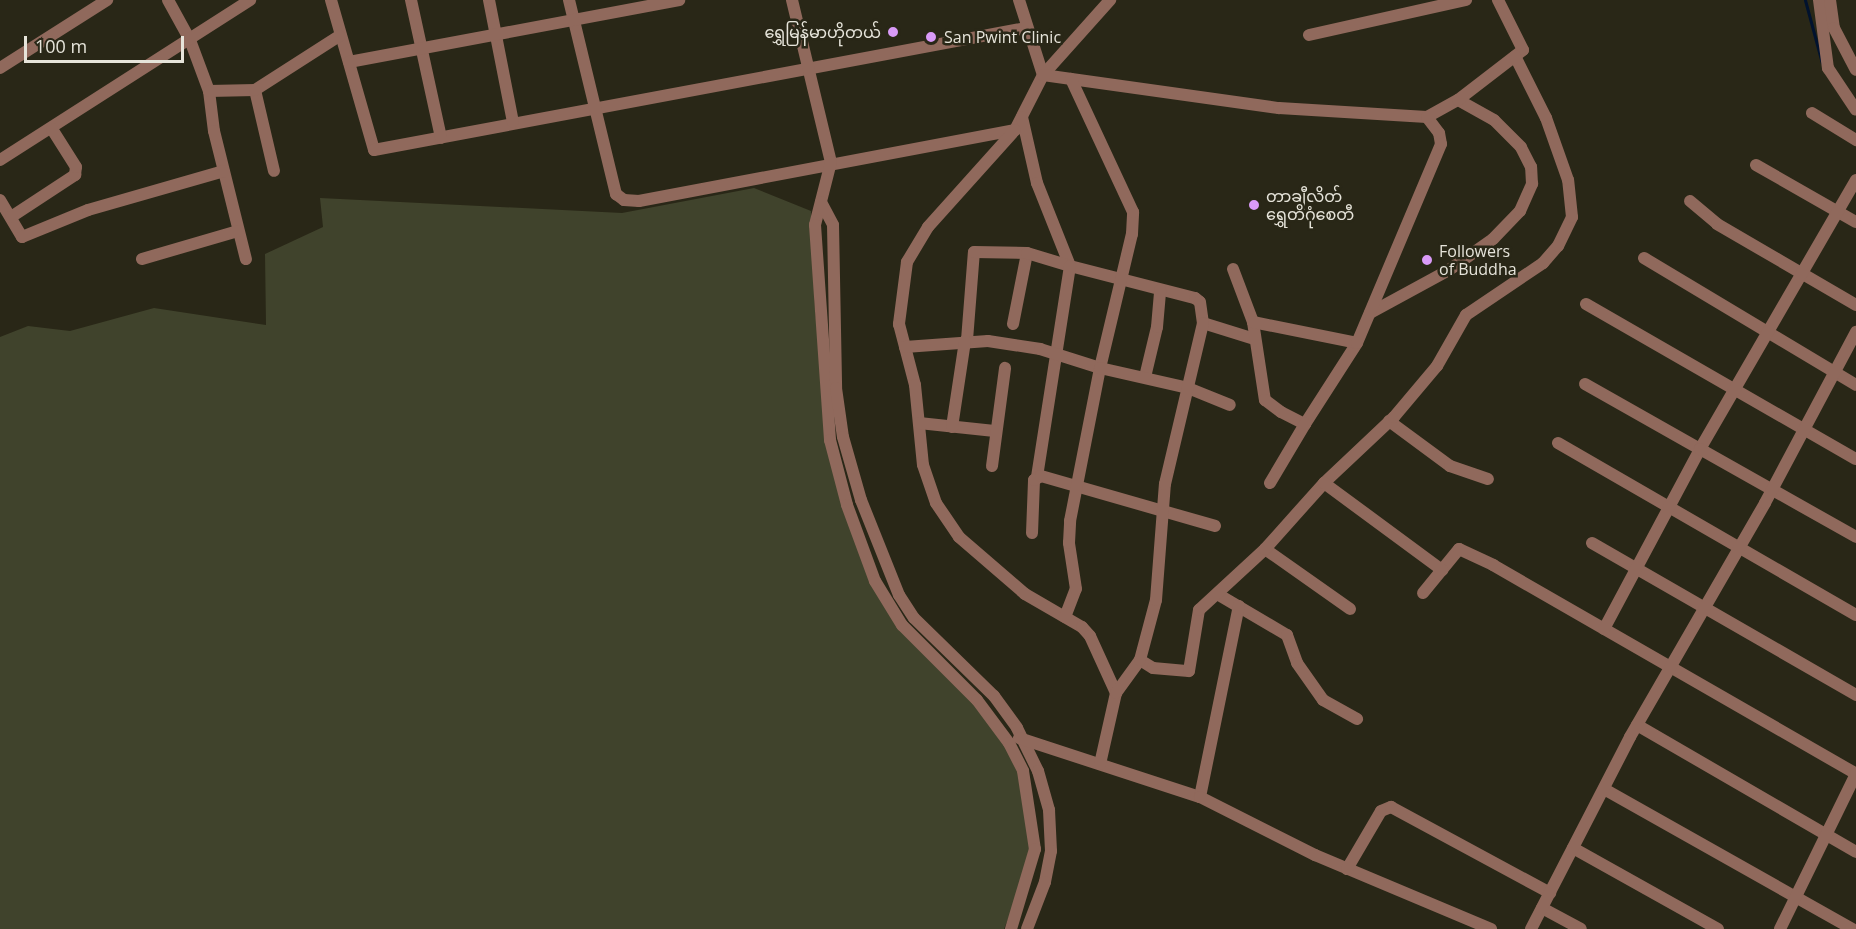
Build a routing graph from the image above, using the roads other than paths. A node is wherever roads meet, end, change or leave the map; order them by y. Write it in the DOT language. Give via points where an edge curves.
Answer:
graph roads {
  1 [pos="107,0"];
  2 [pos="168,0"];
  3 [pos="250,0"];
  4 [pos="331,0"];
  5 [pos="411,0"];
  6 [pos="489,0"];
  7 [pos="569,0"];
  8 [pos="679,0"];
  9 [pos="792,0"];
  10 [pos="1019,0"];
  11 [pos="1110,0"];
  12 [pos="1466,0"];
  13 [pos="1498,0"];
  14 [pos="1819,0"];
  15 [pos="1830,0"];
  16 [pos="1097,5"];
  17 [pos="574,20"];
  18 [pos="1026,28"];
  19 [pos="496,34"];
  20 [pos="1309,35"];
  21 [pos="339,36"];
  22 [pos="190,40"];
  23 [pos="422,49"];
  24 [pos="1515,56"];
  25 [pos="349,62"];
  26 [pos="0,68"];
  27 [pos="808,68"];
  28 [pos="1856,70"];
  29 [pos="1043,75"];
  30 [pos="1071,79"];
  31 [pos="255,90"];
  32 [pos="209,92"];
  33 [pos="1458,100"];
  34 [pos="595,106"];
  35 [pos="1856,111"];
  36 [pos="1812,113"];
  37 [pos="1022,116"];
  38 [pos="1427,117"];
  39 [pos="513,122"];
  40 [pos="52,129"];
  41 [pos="1015,130"];
  42 [pos="441,138"];
  43 [pos="1856,140"];
  44 [pos="0,160"];
  45 [pos="831,162"];
  46 [pos="1756,165"];
  47 [pos="224,171"];
  48 [pos="274,171"];
  49 [pos="1856,180"];
  50 [pos="0,201"];
  51 [pos="1690,201"];
  52 [pos="821,202"];
  53 [pos="1838,212"];
  54 [pos="11,217"];
  55 [pos="1856,222"];
  56 [pos="238,231"];
  57 [pos="1027,253"];
  58 [pos="1644,258"];
  59 [pos="142,259"];
  60 [pos="246,259"];
  61 [pos="1070,266"];
  62 [pos="1233,269"];
  63 [pos="1804,274"];
  64 [pos="1122,280"];
  65 [pos="1160,290"];
  66 [pos="1586,304"];
  67 [pos="1856,304"];
  68 [pos="1370,313"];
  69 [pos="1253,322"];
  70 [pos="1203,323"];
  71 [pos="1013,324"];
  72 [pos="1856,332"];
  73 [pos="1770,333"];
  74 [pos="1254,339"];
  75 [pos="966,340"];
  76 [pos="1357,343"];
  77 [pos="905,347"];
  78 [pos="1057,355"];
  79 [pos="1005,368"];
  80 [pos="1100,368"];
  81 [pos="1834,372"];
  82 [pos="1145,377"];
  83 [pos="1585,384"];
  84 [pos="1856,385"];
  85 [pos="1188,387"];
  86 [pos="1734,392"];
  87 [pos="1230,405"];
  88 [pos="1389,421"];
  89 [pos="919,423"];
  90 [pos="1305,424"];
  91 [pos="952,427"];
  92 [pos="1804,429"];
  93 [pos="994,431"];
  94 [pos="1558,443"];
  95 [pos="1700,449"];
  96 [pos="1856,459"];
  97 [pos="992,466"];
  98 [pos="1037,477"];
  99 [pos="1488,479"];
  100 [pos="1270,483"];
  101 [pos="1324,483"];
  102 [pos="1076,486"];
  103 [pos="1771,490"];
  104 [pos="1670,510"];
  105 [pos="1163,512"];
  106 [pos="1215,526"];
  107 [pos="1032,533"];
  108 [pos="1856,537"];
  109 [pos="1592,543"];
  110 [pos="1265,549"];
  111 [pos="1738,549"];
  112 [pos="1442,570"];
  113 [pos="1637,570"];
  114 [pos="1219,594"];
  115 [pos="1423,594"];
  116 [pos="1239,606"];
  117 [pos="1350,609"];
  118 [pos="1704,609"];
  119 [pos="1856,615"];
  120 [pos="1065,617"];
  121 [pos="1604,629"];
  122 [pos="1140,660"];
  123 [pos="1671,668"];
  124 [pos="1116,693"];
  125 [pos="1856,695"];
  126 [pos="1357,719"];
  127 [pos="1637,726"];
  128 [pos="1023,736"];
  129 [pos="1009,743"];
  130 [pos="1100,764"];
  131 [pos="1856,774"];
  132 [pos="1604,789"];
  133 [pos="1200,797"];
  134 [pos="1824,835"];
  135 [pos="1573,848"];
  136 [pos="1856,852"];
  137 [pos="1347,869"];
  138 [pos="1550,893"];
  139 [pos="1795,897"];
  140 [pos="1542,908"];
  141 [pos="1011,929"];
  142 [pos="1027,929"];
  143 [pos="1491,929"];
  144 [pos="1531,929"];
  145 [pos="1581,929"];
  146 [pos="1718,929"];
  147 [pos="1779,929"];
  148 [pos="1852,929"];
  1 -- 26 [label="street"];
  2 -- 22 [label="street"];
  3 -- 22 [label="street"];
  4 -- 21 [label="street"];
  5 -- 23 [label="street"];
  6 -- 19 [label="street"];
  7 -- 17 [label="street"];
  8 -- 17 [label="street"];
  9 -- 27 [label="street"];
  10 -- 18 [label="street"];
  11 -- 16 [label="street"];
  12 -- 20 [label="street"];
  13 -- 24 [label="street" via="1523,50"];
  14 -- 35 [label="street" via="1828,68"];
  15 -- 28 [label="street" via="1834,28"];
  16 -- 29 [label="street"];
  17 -- 19 [label="street"];
  17 -- 34 [label="street"];
  18 -- 27 [label="street"];
  18 -- 29 [label="street"];
  19 -- 23 [label="street"];
  19 -- 39 [label="street"];
  21 -- 25 [label="street"];
  21 -- 31 [label="street"];
  22 -- 32 [label="street"];
  22 -- 40 [label="street"];
  23 -- 25 [label="street"];
  23 -- 42 [label="street"];
  24 -- 33 [label="street"];
  24 -- 88 [label="street" via="1550,129 1568,180 1572,217 1558,246 1543,263 1466,315 1437,366"];
  25 -- 42 [label="street" via="374,150"];
  27 -- 34 [label="street"];
  27 -- 45 [label="street"];
  29 -- 30 [label="street"];
  29 -- 37 [label="street"];
  30 -- 38 [label="street" via="1279,108"];
  30 -- 64 [label="street" via="1133,212"];
  31 -- 32 [label="street"];
  31 -- 48 [label="street"];
  32 -- 47 [label="street"];
  33 -- 38 [label="street"];
  33 -- 68 [label="street" via="1494,120 1521,147 1531,166 1532,184 1520,211 1493,239 1449,270"];
  34 -- 39 [label="street"];
  34 -- 45 [label="street" via="616,194 624,200 639,201"];
  36 -- 43 [label="street"];
  37 -- 41 [label="street"];
  37 -- 61 [label="street" via="1037,183"];
  38 -- 68 [label="street" via="1442,144"];
  39 -- 42 [label="street"];
  40 -- 44 [label="street"];
  40 -- 54 [label="street" via="76,167 75,175"];
  41 -- 45 [label="street"];
  41 -- 77 [label="street" via="928,227 907,262 900,324"];
  45 -- 52 [label="street"];
  46 -- 53 [label="street"];
  47 -- 54 [label="street" via="88,210 22,237"];
  47 -- 56 [label="street"];
  49 -- 53 [label="street"];
  50 -- 54 [label="street"];
  51 -- 63 [label="street" via="1717,224"];
  52 -- 128 [label="street" via="833,225 839,408 861,500 888,571 914,618 994,696"];
  52 -- 129 [label="street" via="815,225 823,382 830,440 847,505 875,581 902,625 977,700"];
  53 -- 55 [label="street"];
  53 -- 63 [label="street"];
  56 -- 59 [label="street"];
  56 -- 60 [label="street"];
  57 -- 61 [label="street"];
  57 -- 71 [label="street"];
  57 -- 75 [label="street" via="974,252"];
  58 -- 73 [label="street"];
  61 -- 64 [label="street"];
  61 -- 78 [label="street"];
  62 -- 69 [label="street"];
  63 -- 67 [label="street"];
  63 -- 73 [label="street"];
  64 -- 65 [label="street"];
  64 -- 80 [label="street"];
  65 -- 70 [label="street" via="1198,299"];
  65 -- 82 [label="street" via="1157,327"];
  66 -- 86 [label="street"];
  68 -- 76 [label="street"];
  69 -- 74 [label="street"];
  69 -- 76 [label="street"];
  70 -- 74 [label="street"];
  70 -- 85 [label="street"];
  72 -- 81 [label="street"];
  73 -- 81 [label="street"];
  73 -- 86 [label="street"];
  74 -- 90 [label="street" via="1265,400"];
  75 -- 77 [label="street"];
  75 -- 78 [label="street" via="1040,349"];
  75 -- 91 [label="street"];
  76 -- 90 [label="street"];
  77 -- 89 [label="street"];
  78 -- 80 [label="street"];
  78 -- 98 [label="street"];
  79 -- 93 [label="street"];
  80 -- 82 [label="street"];
  80 -- 102 [label="street"];
  81 -- 84 [label="street"];
  81 -- 92 [label="street"];
  82 -- 85 [label="street"];
  83 -- 95 [label="street"];
  85 -- 87 [label="street"];
  85 -- 105 [label="street"];
  86 -- 92 [label="street"];
  86 -- 95 [label="street"];
  88 -- 99 [label="street" via="1450,466"];
  88 -- 101 [label="street"];
  89 -- 91 [label="street"];
  89 -- 120 [label="street" via="923,465 936,503 959,537 1025,594"];
  90 -- 100 [label="street"];
  91 -- 93 [label="street"];
  92 -- 96 [label="street"];
  92 -- 103 [label="street"];
  93 -- 97 [label="street"];
  94 -- 104 [label="street"];
  95 -- 103 [label="street"];
  95 -- 104 [label="street"];
  98 -- 102 [label="street"];
  98 -- 107 [label="street"];
  101 -- 110 [label="street"];
  101 -- 112 [label="street"];
  102 -- 105 [label="street"];
  102 -- 120 [label="street" via="1069,543 1076,589"];
  103 -- 108 [label="street"];
  103 -- 111 [label="street"];
  104 -- 111 [label="street"];
  104 -- 113 [label="street"];
  105 -- 106 [label="street"];
  105 -- 122 [label="street" via="1156,600"];
  109 -- 113 [label="street"];
  110 -- 114 [label="street"];
  110 -- 117 [label="street"];
  111 -- 118 [label="street"];
  111 -- 119 [label="street"];
  112 -- 115 [label="street"];
  112 -- 121 [label="street" via="1459,549"];
  113 -- 118 [label="street"];
  113 -- 121 [label="street"];
  114 -- 116 [label="street"];
  114 -- 122 [label="street" via="1199,610 1187,672 1153,668"];
  116 -- 126 [label="street" via="1287,635 1297,663 1323,700"];
  116 -- 133 [label="street"];
  118 -- 123 [label="street"];
  118 -- 125 [label="street"];
  120 -- 124 [label="street" via="1090,636"];
  121 -- 123 [label="street"];
  122 -- 124 [label="street"];
  123 -- 127 [label="street"];
  123 -- 131 [label="street"];
  124 -- 130 [label="street"];
  127 -- 132 [label="street"];
  127 -- 134 [label="street"];
  128 -- 129 [label="street"];
  128 -- 130 [label="street"];
  128 -- 142 [label="street" via="1049,810 1051,851 1045,882"];
  129 -- 141 [label="street" via="1023,771 1035,838 1030,876"];
  130 -- 133 [label="street"];
  131 -- 134 [label="street"];
  132 -- 135 [label="street"];
  132 -- 139 [label="street"];
  133 -- 137 [label="street"];
  134 -- 136 [label="street"];
  134 -- 139 [label="street"];
  135 -- 138 [label="street"];
  135 -- 146 [label="street"];
  137 -- 138 [label="street" via="1381,811 1391,807"];
  137 -- 143 [label="street"];
  138 -- 140 [label="street"];
  139 -- 147 [label="street"];
  139 -- 148 [label="street"];
  140 -- 144 [label="street"];
  140 -- 145 [label="street"];
}
